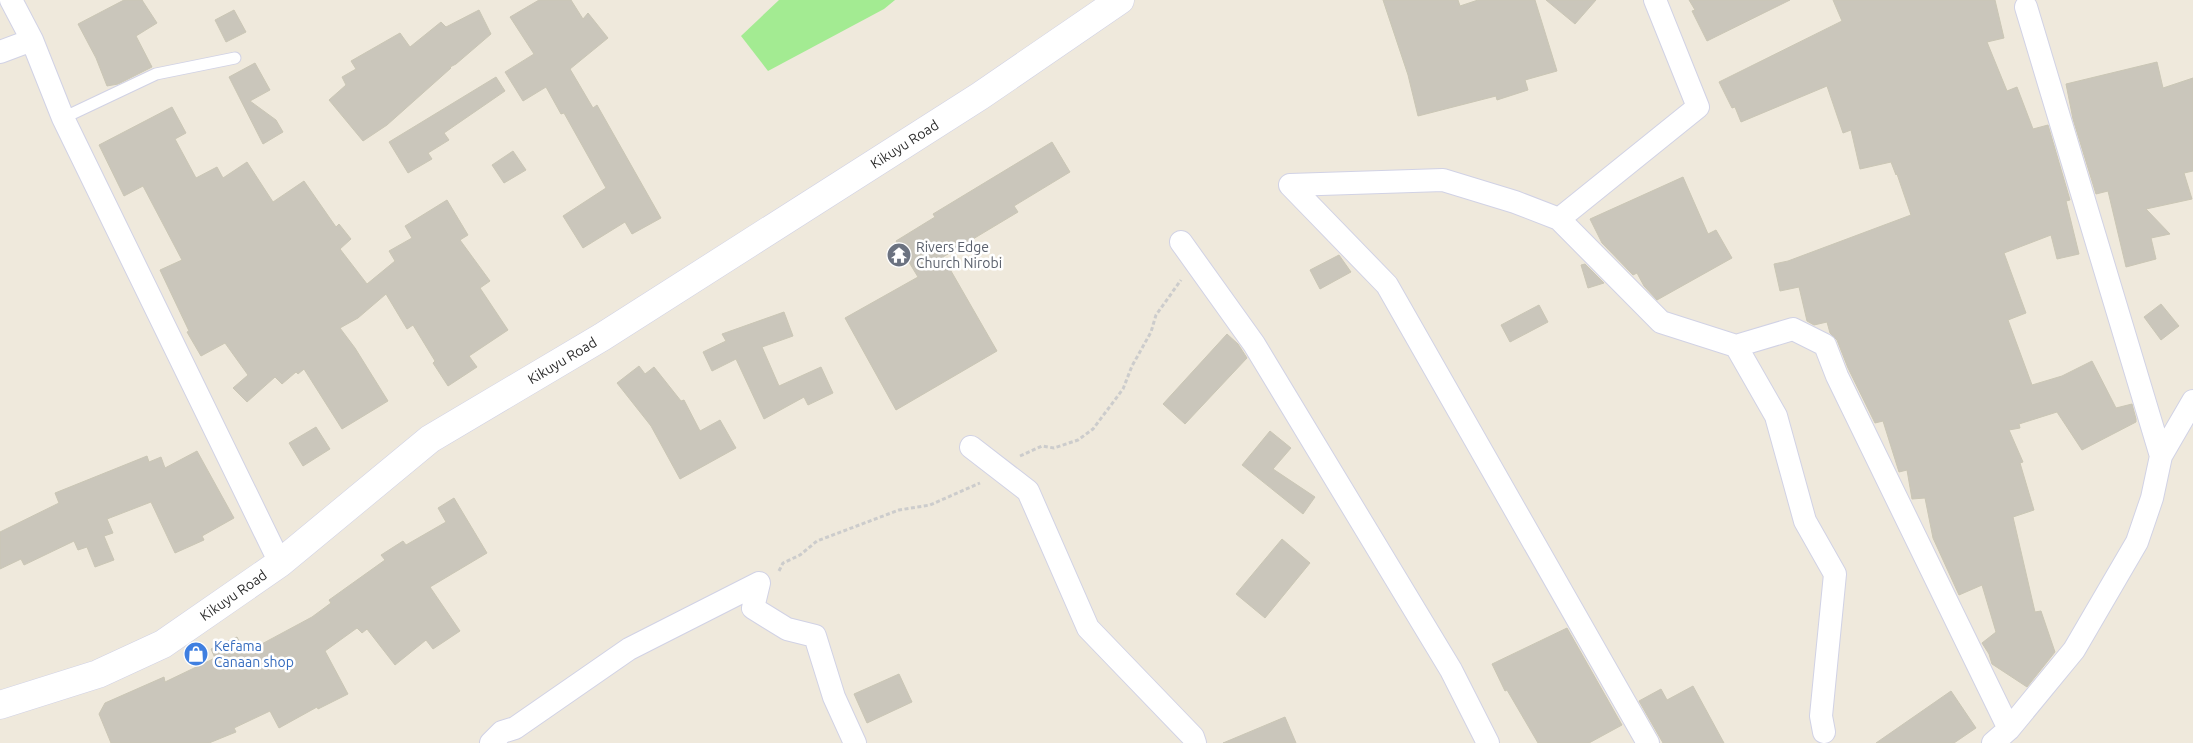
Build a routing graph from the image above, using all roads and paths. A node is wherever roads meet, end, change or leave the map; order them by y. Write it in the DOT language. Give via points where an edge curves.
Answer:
graph roads {
  1 [pos="11,0"];
  2 [pos="1120,0"];
  3 [pos="1656,0"];
  4 [pos="2026,7"];
  5 [pos="32,40"];
  6 [pos="0,52"];
  7 [pos="235,58"];
  8 [pos="63,118"];
  9 [pos="1559,219"];
  10 [pos="1180,242"];
  11 [pos="1736,346"];
  12 [pos="2193,401"];
  13 [pos="970,447"];
  14 [pos="2161,456"];
  15 [pos="280,564"];
  16 [pos="0,705"];
  17 [pos="1824,732"];
  18 [pos="2001,736"];
  19 [pos="491,743"];
  20 [pos="855,743"];
  21 [pos="1195,743"];
  22 [pos="1488,743"];
  23 [pos="1648,743"];
  1 -- 5 [label="street"];
  2 -- 15 [label="main road, Kikuyu Road" via="980,96 610,331 430,439"];
  3 -- 9 [label="street" via="1698,107"];
  4 -- 14 [label="street"];
  5 -- 6 [label="street"];
  5 -- 8 [label="street"];
  7 -- 8 [label="lane" via="156,74"];
  8 -- 15 [label="street"];
  9 -- 11 [label="street" via="1661,322"];
  9 -- 23 [label="street" via="1443,180 1290,185 1387,285"];
  10 -- 22 [label="street" via="1254,344 1451,670"];
  11 -- 17 [label="street" via="1776,416 1805,521 1835,574 1821,716"];
  11 -- 18 [label="street" via="1793,329 1825,345"];
  12 -- 14 [label="street"];
  13 -- 21 [label="street" via="1028,490 1088,628 1193,737"];
  14 -- 18 [label="street" via="2152,498 2137,542 2074,650"];
  15 -- 16 [label="main road, Kikuyu Road" via="163,644 98,674"];
  19 -- 20 [label="street" via="502,732 515,728 629,649 759,583 753,608 787,630 815,636 834,697"];
}
